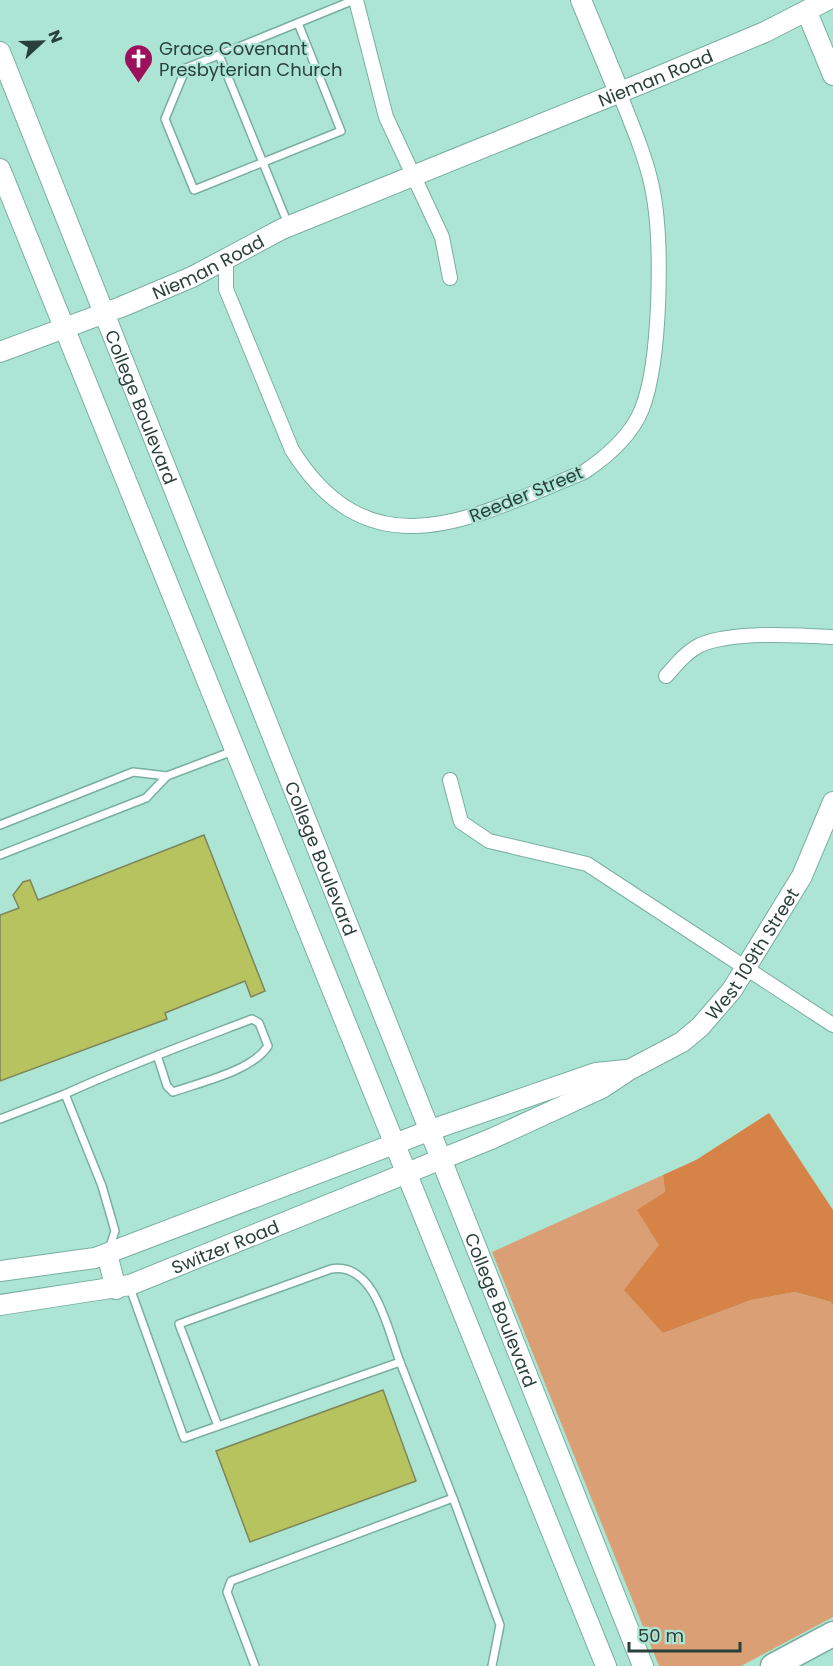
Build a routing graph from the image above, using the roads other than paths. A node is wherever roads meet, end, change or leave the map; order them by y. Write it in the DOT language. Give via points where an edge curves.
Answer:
graph roads {
  1 [pos="355,0"];
  2 [pos="581,0"];
  3 [pos="827,0"];
  4 [pos="807,12"];
  5 [pos="298,23"];
  6 [pos="0,52"];
  7 [pos="219,54"];
  8 [pos="833,75"];
  9 [pos="619,92"];
  10 [pos="263,162"];
  11 [pos="0,169"];
  12 [pos="414,175"];
  13 [pos="288,226"];
  14 [pos="226,258"];
  15 [pos="450,278"];
  16 [pos="106,314"];
  17 [pos="65,330"];
  18 [pos="0,352"];
  19 [pos="833,637"];
  20 [pos="666,676"];
  21 [pos="235,750"];
  22 [pos="167,776"];
  23 [pos="450,780"];
  24 [pos="833,802"];
  25 [pos="0,825"];
  26 [pos="0,855"];
  27 [pos="746,968"];
  28 [pos="833,1025"];
  29 [pos="157,1055"];
  30 [pos="629,1070"];
  31 [pos="64,1094"];
  32 [pos="522,1099"];
  33 [pos="0,1119"];
  34 [pos="531,1121"];
  35 [pos="431,1130"];
  36 [pos="394,1143"];
  37 [pos="443,1159"];
  38 [pos="406,1174"];
  39 [pos="107,1254"];
  40 [pos="0,1271"];
  41 [pos="123,1287"];
  42 [pos="0,1305"];
  43 [pos="400,1362"];
  44 [pos="218,1426"];
  45 [pos="453,1498"];
  46 [pos="833,1634"];
  47 [pos="255,1666"];
  48 [pos="492,1666"];
  49 [pos="606,1666"];
  50 [pos="643,1666"];
  51 [pos="773,1666"];
  1 -- 5 [label="lane"];
  1 -- 12 [label="street" via="386,117"];
  2 -- 9 [label="main road"];
  3 -- 4 [label="main road, Nieman Road"];
  4 -- 8 [label="main road"];
  4 -- 9 [label="main road, Nieman Road"];
  5 -- 7 [label="lane"];
  5 -- 10 [label="lane" via="341,131"];
  6 -- 16 [label="main road, College Boulevard"];
  7 -- 10 [label="lane"];
  7 -- 10 [label="lane" via="186,68 165,119 194,190"];
  9 -- 12 [label="main road, Nieman Road"];
  9 -- 14 [label="street, Reeder Street" via="649,176 658,226 653,373 641,410 629,431 603,459 584,472 468,518 425,527 396,525 349,508 305,471 292,450 226,289"];
  10 -- 13 [label="lane"];
  11 -- 17 [label="main road, College Boulevard"];
  12 -- 13 [label="main road, Nieman Road"];
  12 -- 15 [label="street" via="442,237"];
  13 -- 14 [label="main road, Nieman Road"];
  14 -- 16 [label="main road, Nieman Road"];
  16 -- 17 [label="main road, Nieman Road"];
  16 -- 35 [label="main road, College Boulevard"];
  17 -- 18 [label="main road, Nieman Road"];
  17 -- 21 [label="main road, College Boulevard"];
  19 -- 20 [label="street" via="770,635 700,645 682,657"];
  21 -- 22 [label="lane"];
  21 -- 36 [label="main road, College Boulevard"];
  22 -- 25 [label="lane" via="133,772"];
  22 -- 26 [label="lane" via="146,798"];
  23 -- 27 [label="street" via="461,822 489,841 587,864"];
  24 -- 27 [label="main road, West 109th Street" via="802,876"];
  27 -- 28 [label="street"];
  27 -- 30 [label="main road, West 109th Street" via="722,1004 700,1027 655,1058"];
  29 -- 29 [label="lane" via="252,1019 259,1023 268,1046 250,1064 173,1092 167,1086"];
  29 -- 31 [label="lane"];
  30 -- 32 [label="main road, West 109th Street" via="596,1073"];
  30 -- 34 [label="main road, West 109th Street" via="602,1088"];
  31 -- 33 [label="lane"];
  31 -- 39 [label="lane" via="102,1186 115,1231"];
  32 -- 34 [label="main road"];
  32 -- 35 [label="main road, West 109th Street"];
  34 -- 37 [label="main road, West 109th Street"];
  35 -- 36 [label="main road, Switzer Road"];
  35 -- 37 [label="main road, College Boulevard"];
  36 -- 38 [label="main road, College Boulevard"];
  36 -- 39 [label="main road, Switzer Road"];
  37 -- 38 [label="main road, Switzer Road"];
  37 -- 50 [label="main road, College Boulevard"];
  38 -- 41 [label="main road, Switzer Road"];
  38 -- 49 [label="main road, College Boulevard"];
  39 -- 40 [label="main road, Switzer Road"];
  39 -- 41 [label="main road"];
  41 -- 42 [label="main road, Switzer Road"];
  41 -- 44 [label="lane" via="184,1438"];
  43 -- 44 [label="lane"];
  43 -- 44 [label="lane" via="369,1284 346,1269 331,1269 179,1324"];
  43 -- 45 [label="lane"];
  45 -- 47 [label="lane" via="231,1581 227,1592"];
  45 -- 48 [label="lane" via="500,1625"];
  46 -- 51 [label="highway"];
}
